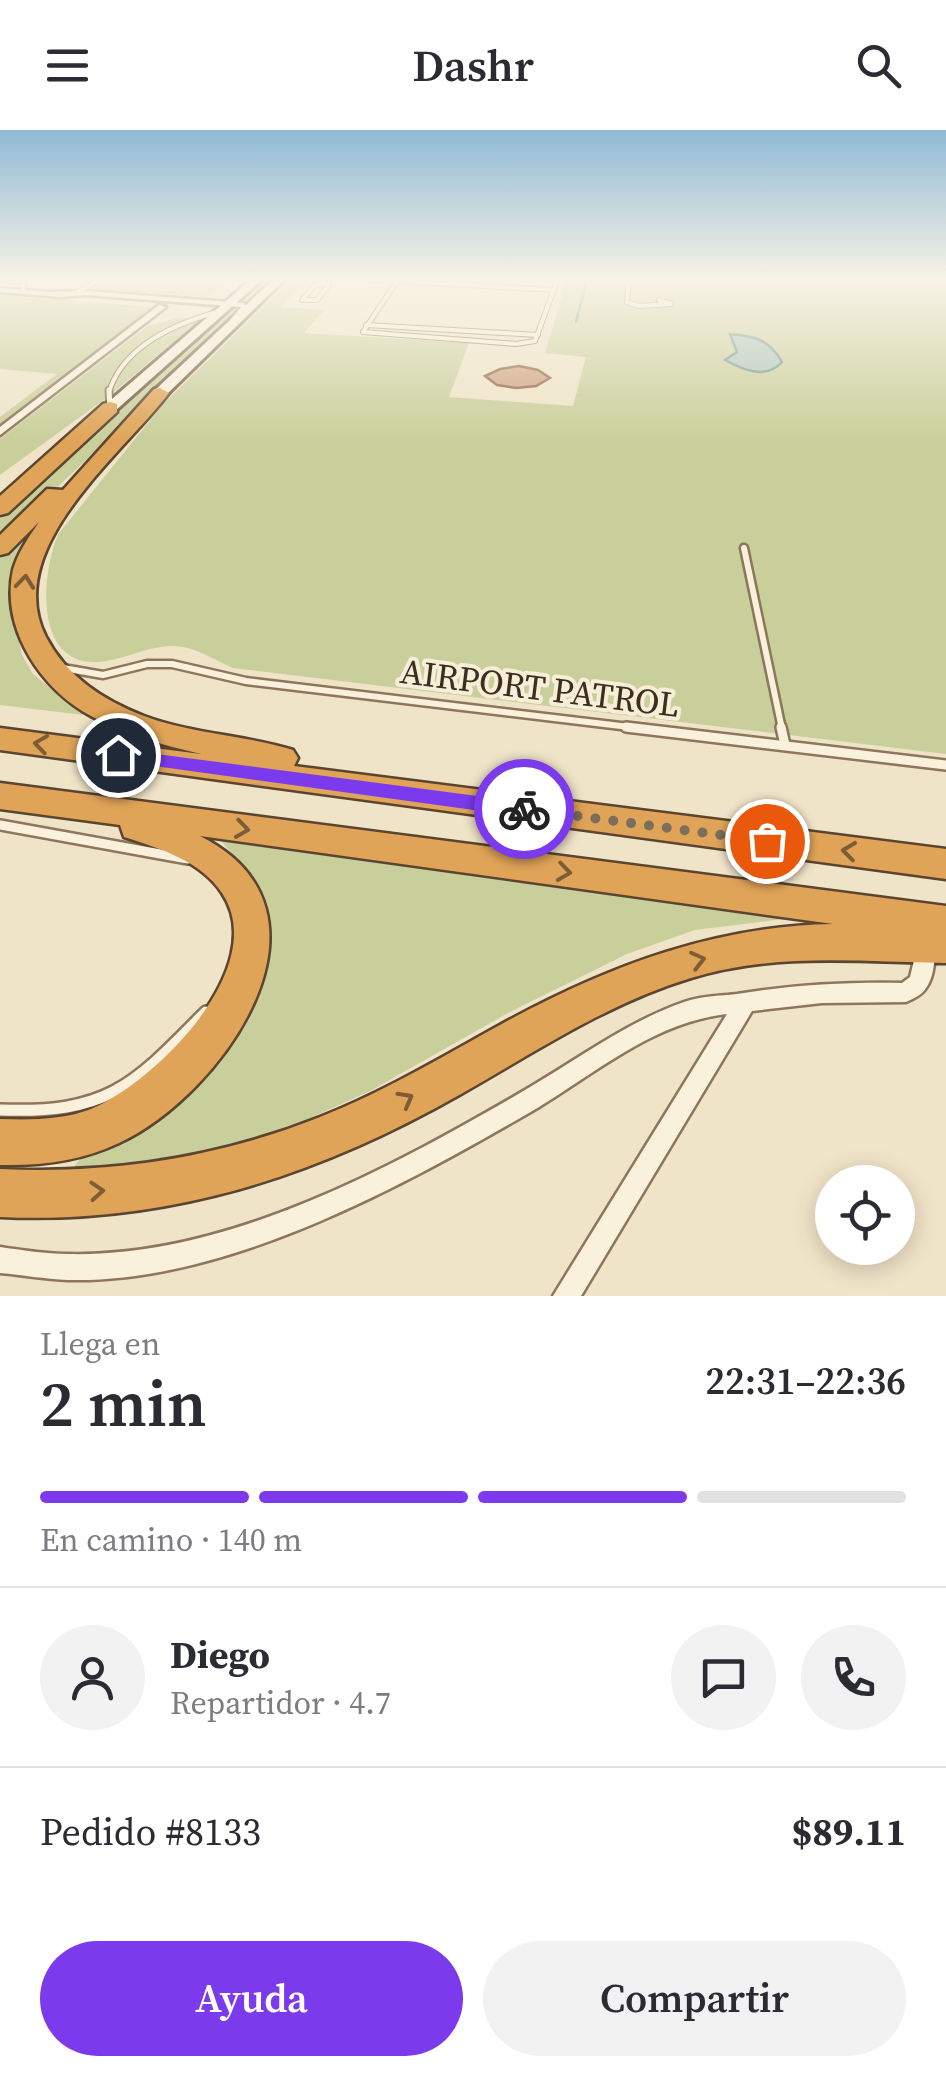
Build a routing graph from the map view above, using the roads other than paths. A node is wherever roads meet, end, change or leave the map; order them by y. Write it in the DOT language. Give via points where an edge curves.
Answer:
graph roads {
  1 [pos="128,332"];
  2 [pos="162,332"];
  3 [pos="197,332"];
  4 [pos="221,332"];
  5 [pos="224,332"];
  6 [pos="366,332"];
  7 [pos="498,332"];
  8 [pos="538,335"];
  9 [pos="189,366"];
  10 [pos="160,394"];
  11 [pos="110,408"];
  12 [pos="0,432"];
  13 [pos="0,490"];
  14 [pos="0,508"];
  15 [pos="0,548"];
  16 [pos="744,548"];
  17 [pos="35,648"];
  18 [pos="0,739"];
  19 [pos="785,746"];
  20 [pos="946,765"];
  21 [pos="0,796"];
  22 [pos="41,802"];
  23 [pos="587,818"];
  24 [pos="0,825"];
  25 [pos="213,863"];
  26 [pos="946,864"];
  27 [pos="940,938"];
  28 [pos="216,999"];
  29 [pos="746,1002"];
  30 [pos="0,1110"];
  31 [pos="0,1142"];
  32 [pos="0,1194"];
  33 [pos="0,1260"];
  34 [pos="566,1296"];
  1 -- 12 [label="street"];
  2 -- 11 [label="lane" via="118,370 106,389"];
  3 -- 11 [label="street"];
  4 -- 9 [label="street"];
  5 -- 9 [label="street"];
  6 -- 8 [label="lane" via="516,344 533,343"];
  7 -- 8 [label="lane"];
  9 -- 10 [label="street"];
  10 -- 15 [label="highway"];
  17 -- 10 [label="highway, one-way" via="22,589 28,562 50,525"];
  11 -- 13 [label="highway"];
  11 -- 14 [label="highway"];
  16 -- 19 [label="lane"];
  17 -- 19 [label="lane, AIRPORT PATROL" via="94,678 176,664 246,681"];
  17 -- 23 [label="highway" via="73,690 148,728"];
  23 -- 18 [label="highway, one-way"];
  19 -- 20 [label="lane, AIRPORT PATROL"];
  21 -- 22 [label="highway"];
  22 -- 25 [label="highway" via="156,833"];
  22 -- 27 [label="highway, one-way"];
  26 -- 23 [label="highway, one-way"];
  24 -- 25 [label="lane"];
  25 -- 31 [label="highway" via="243,894 250,924 235,996 212,1037 144,1105 102,1128"];
  27 -- 29 [label="street" via="919,982 906,993 780,994"];
  32 -- 27 [label="highway, one-way" via="182,1183 266,1162 370,1119 586,1002 690,961 833,940"];
  28 -- 30 [label="lane" via="148,1070 92,1104"];
  29 -- 33 [label="street" via="686,1011 434,1156 263,1234 102,1268"];
  29 -- 34 [label="street"];
}
